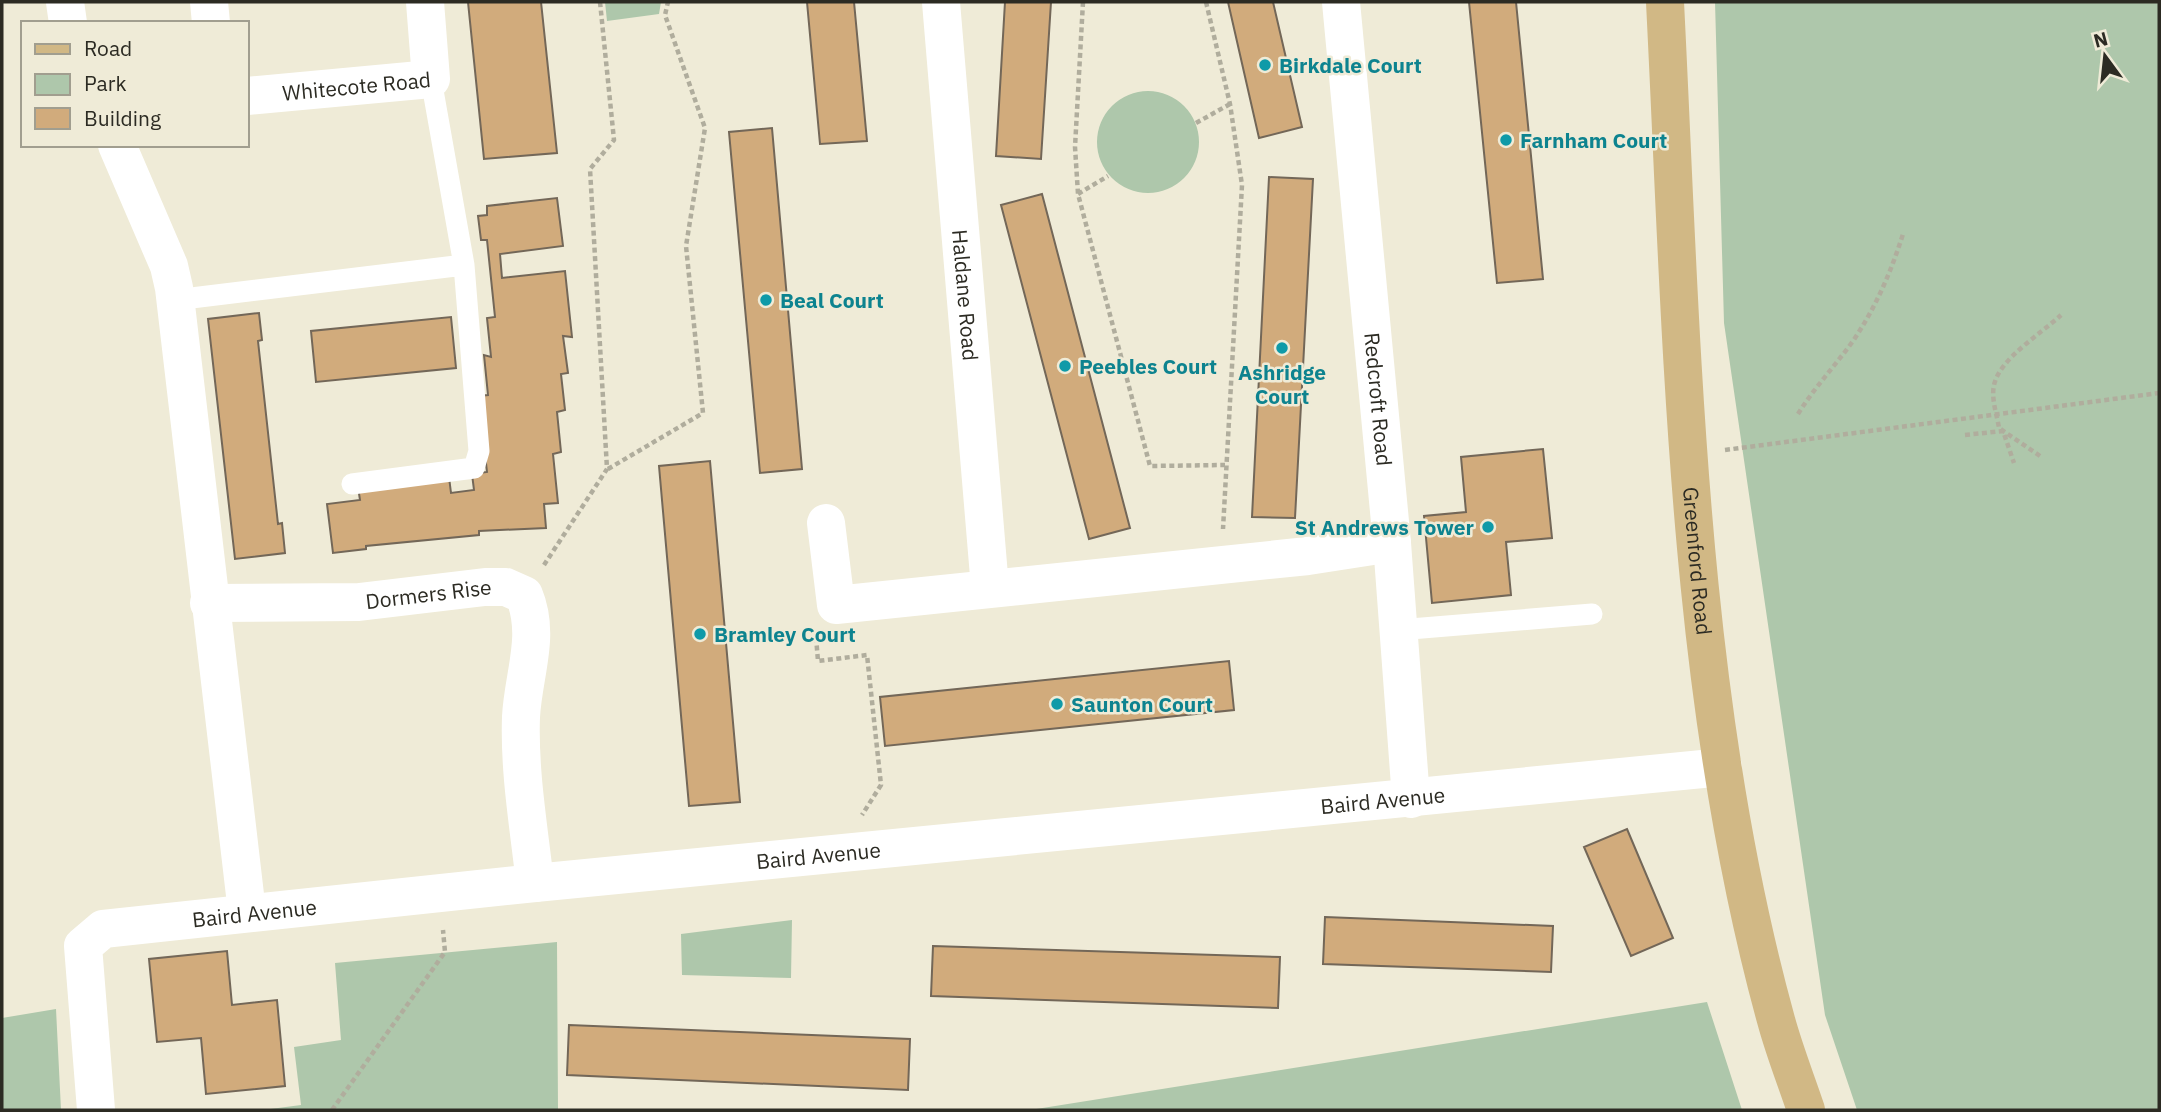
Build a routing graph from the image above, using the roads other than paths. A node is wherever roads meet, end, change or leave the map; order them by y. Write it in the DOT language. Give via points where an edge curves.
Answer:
graph roads {
  1 [pos="65,2"];
  2 [pos="209,2"];
  3 [pos="425,2"];
  4 [pos="941,2"];
  5 [pos="1341,2"];
  6 [pos="1665,2"];
  7 [pos="68,21"];
  8 [pos="211,21"];
  9 [pos="431,79"];
  10 [pos="248,96"];
  11 [pos="118,147"];
  12 [pos="464,265"];
  13 [pos="175,300"];
  14 [pos="352,484"];
  15 [pos="827,523"];
  16 [pos="1392,543"];
  17 [pos="990,588"];
  18 [pos="209,603"];
  19 [pos="1592,614"];
  20 [pos="1398,630"];
  21 [pos="1723,767"];
  22 [pos="1410,799"];
  23 [pos="535,883"];
  24 [pos="247,912"];
  25 [pos="96,1110"];
  26 [pos="1806,1110"];
  1 -- 7 [label="street"];
  2 -- 8 [label="street"];
  3 -- 9 [label="street, Whitecote Road"];
  4 -- 17 [label="street, Haldane Road"];
  5 -- 16 [label="street, Redcroft Road"];
  6 -- 21 [label="main road, Greenford Road" via="1689,451"];
  9 -- 10 [label="street, Whitecote Road"];
  9 -- 12 [label="lane"];
  11 -- 13 [label="street" via="169,266"];
  12 -- 13 [label="lane"];
  12 -- 14 [label="lane" via="479,451 474,468"];
  13 -- 18 [label="street"];
  15 -- 17 [label="street" via="836,605"];
  16 -- 17 [label="street"];
  16 -- 20 [label="street, Redcroft Road"];
  18 -- 23 [label="street, Dormers Rise" via="359,602 485,587 506,587 524,595 533,635 521,716 523,775"];
  18 -- 24 [label="street"];
  19 -- 20 [label="lane"];
  20 -- 22 [label="street, Redcroft Road"];
  21 -- 22 [label="street, Baird Avenue"];
  21 -- 26 [label="main road, Greenford Road" via="1776,1020"];
  22 -- 23 [label="street, Baird Avenue"];
  23 -- 24 [label="street, Baird Avenue"];
  24 -- 25 [label="street, Baird Avenue" via="103,929 83,946"];
}
